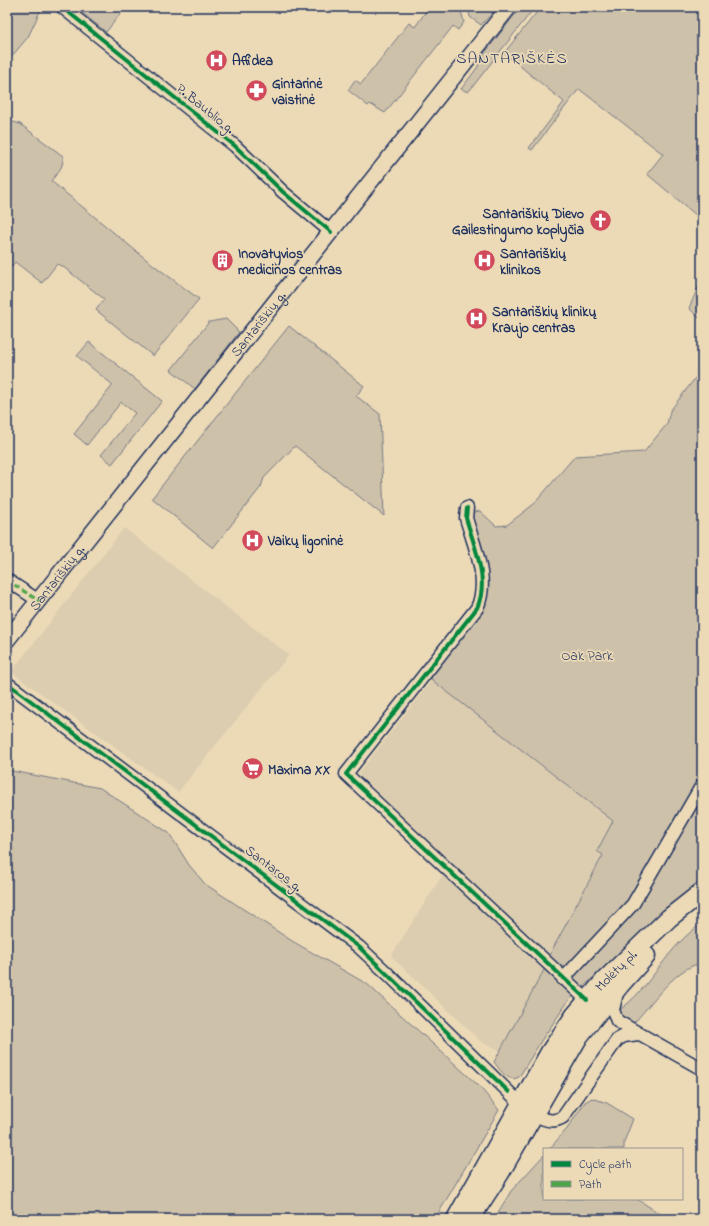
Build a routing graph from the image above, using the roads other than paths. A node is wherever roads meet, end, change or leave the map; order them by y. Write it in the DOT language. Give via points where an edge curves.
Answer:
graph roads {
  1 [pos="62,7"];
  2 [pos="508,7"];
  3 [pos="331,232"];
  4 [pos="467,508"];
  5 [pos="7,580"];
  6 [pos="39,601"];
  7 [pos="7,640"];
  8 [pos="7,683"];
  9 [pos="702,785"];
  10 [pos="702,892"];
  11 [pos="702,906"];
  12 [pos="563,979"];
  13 [pos="620,984"];
  14 [pos="587,1000"];
  15 [pos="638,1034"];
  16 [pos="702,1069"];
  17 [pos="527,1109"];
  18 [pos="456,1219"];
  19 [pos="470,1219"];
  1 -- 3 [label="street, P. Baublio g." via="235,146 283,192"];
  2 -- 3 [label="main road, Santariškių g."];
  3 -- 6 [label="main road, Santariškių g."];
  4 -- 12 [label="street" via="466,518 483,583 482,598 477,608 346,774"];
  5 -- 6 [label="street"];
  6 -- 7 [label="main road, Santariškių g."];
  8 -- 17 [label="street, Santaros g." via="358,947"];
  9 -- 12 [label="street" via="633,904"];
  10 -- 14 [label="highway, Molėtų pl." via="649,937"];
  11 -- 13 [label="highway, Molėtų pl." via="661,941"];
  12 -- 14 [label="street"];
  13 -- 15 [label="street" via="613,1010 614,1016 622,1025"];
  13 -- 17 [label="highway, Molėtų pl."];
  14 -- 17 [label="highway, Molėtų pl." via="550,1052"];
  15 -- 16 [label="street"];
  15 -- 17 [label="street" via="617,1040 563,1117 550,1122"];
  17 -- 18 [label="highway, Molėtų pl."];
  17 -- 19 [label="highway, Molėtų pl." via="500,1173"];
}
